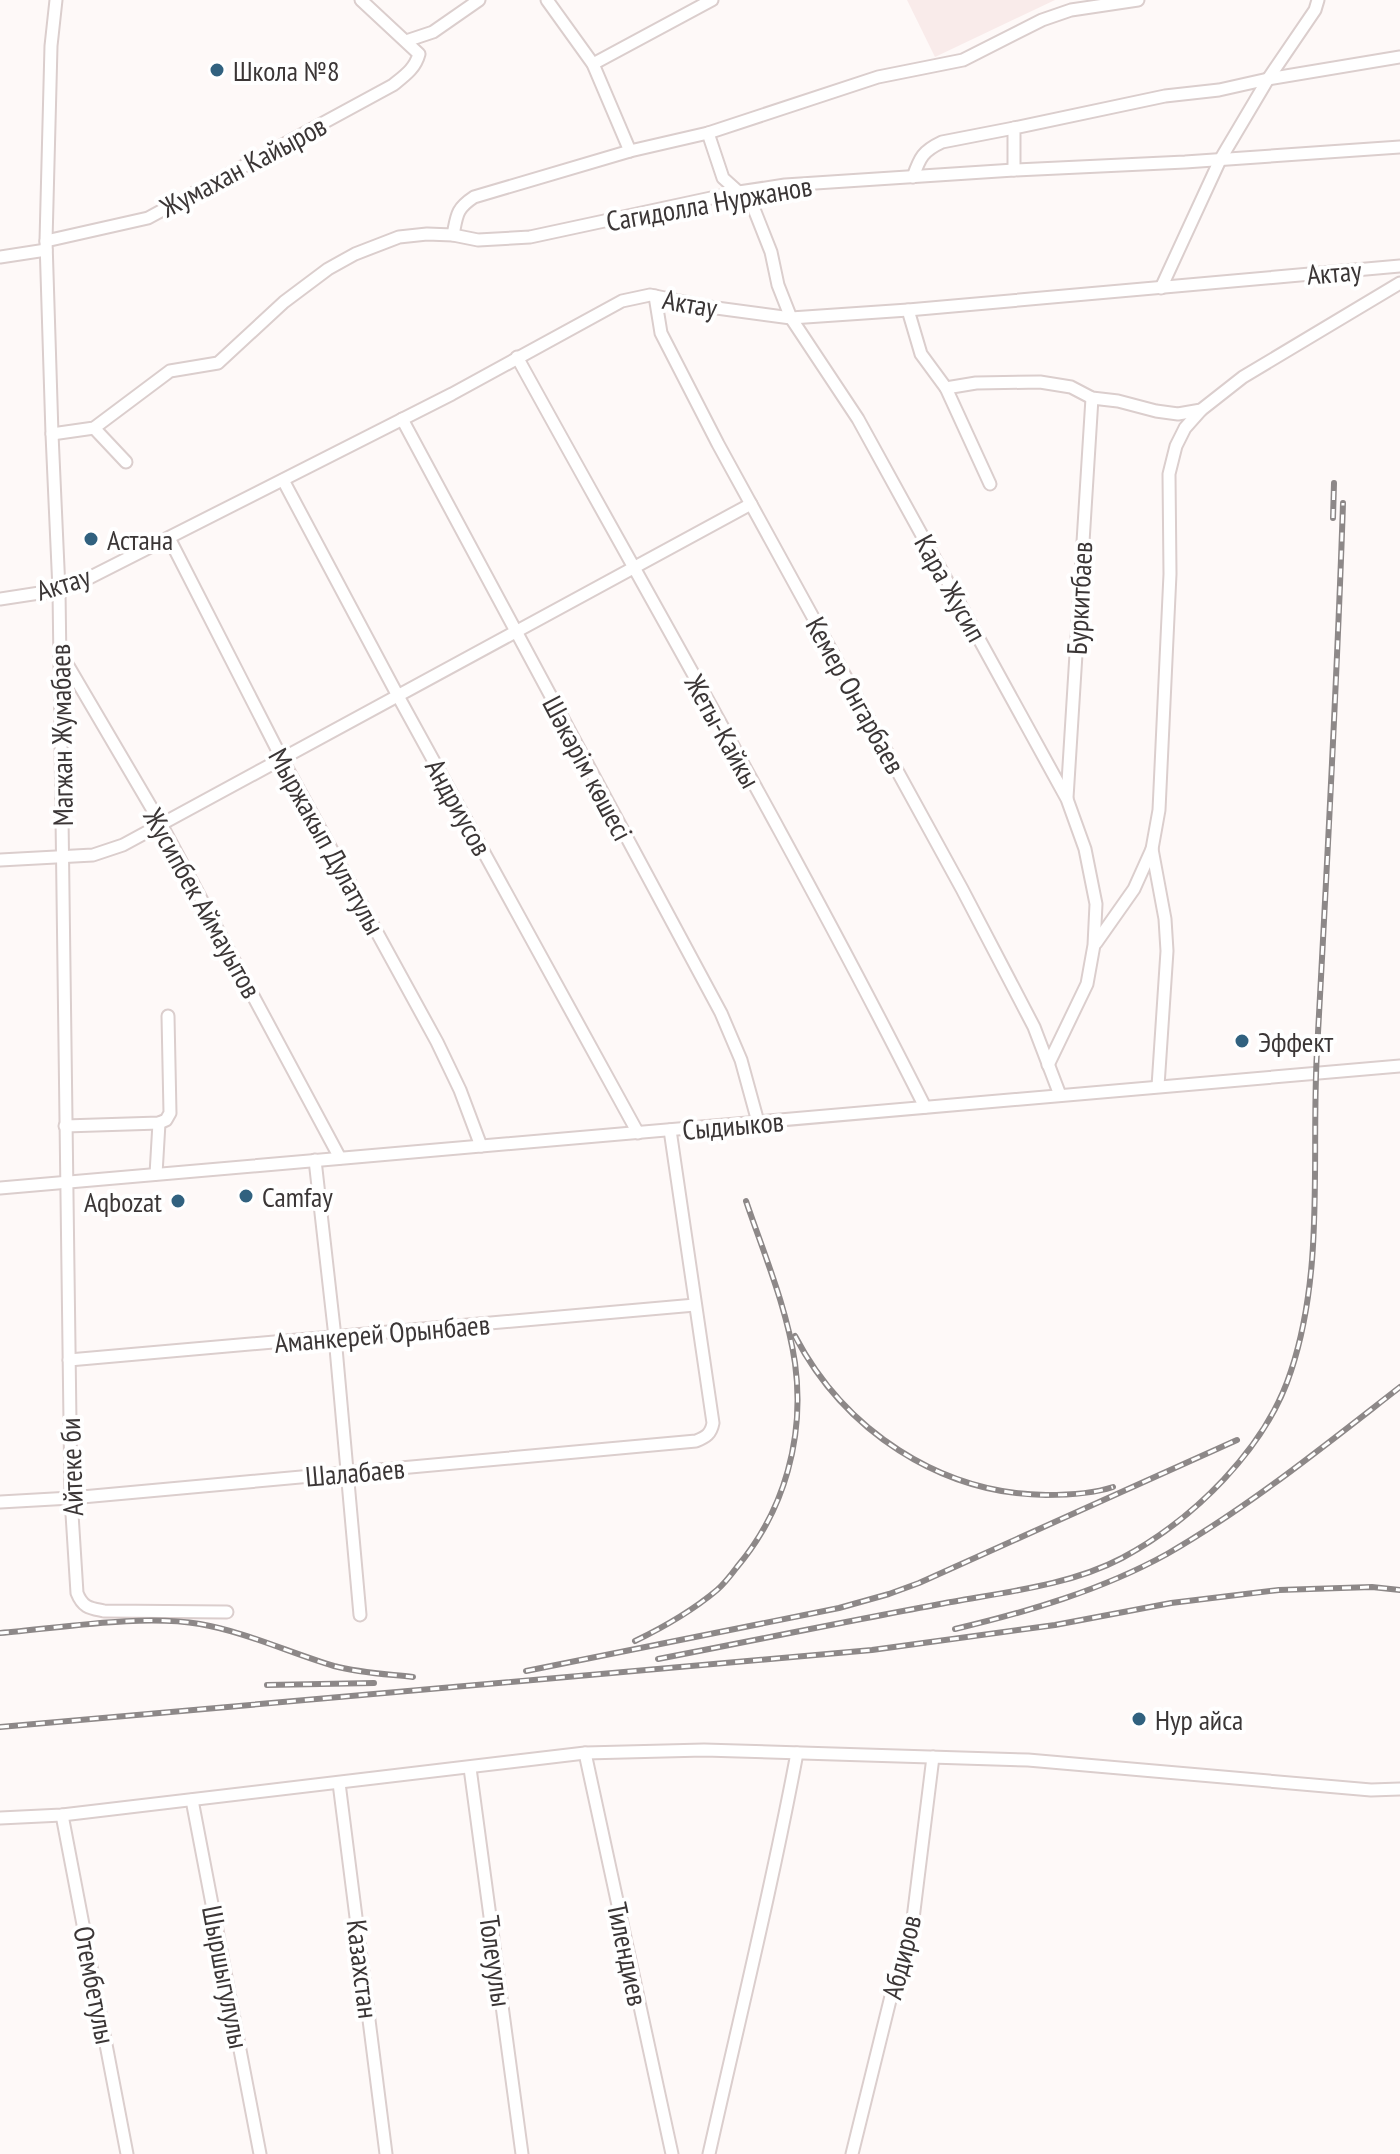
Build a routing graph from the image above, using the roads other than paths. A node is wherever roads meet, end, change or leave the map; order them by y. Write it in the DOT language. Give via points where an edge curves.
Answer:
graph roads {
  1 [pos="56,0"];
  2 [pos="361,0"];
  3 [pos="479,0"];
  4 [pos="547,0"];
  5 [pos="712,0"];
  6 [pos="1138,0"];
  7 [pos="1318,0"];
  8 [pos="406,41"];
  9 [pos="1400,57"];
  10 [pos="593,64"];
  11 [pos="1268,79"];
  12 [pos="1014,128"];
  13 [pos="708,133"];
  14 [pos="1400,147"];
  15 [pos="630,151"];
  16 [pos="1220,160"];
  17 [pos="1014,170"];
  18 [pos="913,177"];
  19 [pos="739,192"];
  20 [pos="453,235"];
  21 [pos="46,246"];
  22 [pos="0,257"];
  23 [pos="1400,266"];
  24 [pos="1400,283"];
  25 [pos="1161,288"];
  26 [pos="655,296"];
  27 [pos="908,310"];
  28 [pos="791,318"];
  29 [pos="517,357"];
  30 [pos="946,388"];
  31 [pos="1092,398"];
  32 [pos="1201,410"];
  33 [pos="402,419"];
  34 [pos="94,428"];
  35 [pos="52,434"];
  36 [pos="126,462"];
  37 [pos="283,480"];
  38 [pos="990,484"];
  39 [pos="751,504"];
  40 [pos="169,538"];
  41 [pos="633,567"];
  42 [pos="59,590"];
  43 [pos="0,599"];
  44 [pos="515,632"];
  45 [pos="60,651"];
  46 [pos="398,696"];
  47 [pos="282,759"];
  48 [pos="1067,799"];
  49 [pos="161,824"];
  50 [pos="1152,849"];
  51 [pos="62,857"];
  52 [pos="0,860"];
  53 [pos="1094,945"];
  54 [pos="168,1016"];
  55 [pos="1048,1065"];
  56 [pos="1400,1066"];
  57 [pos="1158,1086"];
  58 [pos="1060,1095"];
  59 [pos="925,1107"];
  60 [pos="758,1122"];
  61 [pos="159,1123"];
  62 [pos="65,1126"];
  63 [pos="670,1130"];
  64 [pos="638,1133"];
  65 [pos="481,1146"];
  66 [pos="340,1158"];
  67 [pos="315,1160"];
  68 [pos="156,1174"];
  69 [pos="66,1183"];
  70 [pos="0,1188"];
  71 [pos="695,1305"];
  72 [pos="335,1337"];
  73 [pos="69,1360"];
  74 [pos="348,1472"];
  75 [pos="71,1498"];
  76 [pos="0,1502"];
  77 [pos="227,1612"];
  78 [pos="360,1615"];
  79 [pos="585,1753"];
  80 [pos="797,1753"];
  81 [pos="933,1757"];
  82 [pos="470,1768"];
  83 [pos="339,1783"];
  84 [pos="1400,1789"];
  85 [pos="192,1800"];
  86 [pos="62,1815"];
  87 [pos="0,1818"];
  88 [pos="127,2154"];
  89 [pos="260,2154"];
  90 [pos="386,2154"];
  91 [pos="522,2154"];
  92 [pos="672,2154"];
  93 [pos="709,2154"];
  94 [pos="852,2154"];
  1 -- 21 [label="street, Магжан Жумабаев"];
  2 -- 8 [label="street"];
  3 -- 8 [label="street" via="433,32"];
  4 -- 10 [label="street"];
  5 -- 10 [label="street"];
  6 -- 13 [label="street" via="1071,10 963,60 878,77"];
  7 -- 11 [label="street"];
  8 -- 21 [label="street, Жумахан Кайыров" via="419,54 417,63 393,85 148,218"];
  9 -- 11 [label="street"];
  10 -- 15 [label="street"];
  11 -- 12 [label="street"];
  11 -- 16 [label="street"];
  12 -- 17 [label="street"];
  12 -- 18 [label="street" via="942,142 924,152"];
  13 -- 15 [label="street"];
  13 -- 19 [label="street, Кара Жусип" via="723,178"];
  14 -- 16 [label="street, Сагидолла Нуржанов"];
  15 -- 20 [label="street" via="474,197 457,214"];
  16 -- 17 [label="street, Сагидолла Нуржанов"];
  16 -- 25 [label="street"];
  17 -- 18 [label="street, Сагидолла Нуржанов"];
  18 -- 19 [label="street, Сагидолла Нуржанов"];
  19 -- 20 [label="street, Сагидолла Нуржанов" via="530,237 478,240"];
  19 -- 28 [label="street, Кара Жусип" via="752,204"];
  20 -- 34 [label="street, Сагидолла Нуржанов" via="399,237 355,254 284,302 218,363 170,371"];
  21 -- 22 [label="street, Жумахан Кайыров"];
  21 -- 35 [label="street, Магжан Жумабаев"];
  23 -- 25 [label="street, Актау"];
  24 -- 32 [label="street" via="1243,377"];
  25 -- 27 [label="street, Актау"];
  26 -- 28 [label="street, Актау"];
  26 -- 29 [label="street, Актау" via="622,301"];
  26 -- 39 [label="street, Кемер Онгарбаев" via="661,333"];
  27 -- 28 [label="street, Актау"];
  27 -- 30 [label="street" via="921,354"];
  28 -- 48 [label="street, Кара Жусип" via="858,419"];
  29 -- 33 [label="street, Актау"];
  29 -- 41 [label="street, Жеты-Кайкы"];
  30 -- 31 [label="street" via="1040,382 1071,387"];
  30 -- 38 [label="street"];
  31 -- 32 [label="street" via="1178,414"];
  31 -- 48 [label="street, Буркитбаев"];
  32 -- 50 [label="street" via="1185,428 1169,474 1169,605 1159,810"];
  33 -- 37 [label="street, Актау"];
  33 -- 44 [label="street, Шәкәрім көшесі"];
  34 -- 35 [label="street"];
  34 -- 36 [label="street"];
  35 -- 42 [label="street, Магжан Жумабаев"];
  37 -- 40 [label="street, Актау"];
  37 -- 46 [label="street, Андриусов"];
  39 -- 41 [label="street"];
  39 -- 55 [label="street, Кемер Онгарбаев" via="962,889 1034,1027"];
  40 -- 42 [label="street, Актау"];
  40 -- 47 [label="street, Мыржакып Дулатулы"];
  41 -- 44 [label="street"];
  41 -- 59 [label="street, Жеты-Кайкы"];
  42 -- 43 [label="street, Актау"];
  42 -- 45 [label="street, Магжан Жумабаев"];
  44 -- 46 [label="street"];
  44 -- 60 [label="street, Шәкәрім көшесі" via="721,1013"];
  45 -- 49 [label="street, Жусипбек Аймауытов"];
  45 -- 51 [label="street, Магжан Жумабаев"];
  46 -- 47 [label="street"];
  46 -- 64 [label="street, Андриусов"];
  47 -- 49 [label="street"];
  47 -- 65 [label="street, Мыржакып Дулатулы" via="437,1042"];
  48 -- 53 [label="street, Кара Жусип" via="1085,849 1096,904"];
  49 -- 51 [label="street" via="123,845 93,855"];
  49 -- 66 [label="street, Жусипбек Аймауытов"];
  50 -- 53 [label="street" via="1134,889"];
  50 -- 57 [label="street" via="1167,951"];
  51 -- 52 [label="street"];
  51 -- 62 [label="street, Магжан Жумабаев"];
  53 -- 55 [label="street, Кара Жусип" via="1087,984"];
  54 -- 61 [label="street" via="170,1113"];
  55 -- 58 [label="street, Кемер Онгарбаев"];
  56 -- 57 [label="street, Сыдиыков"];
  57 -- 58 [label="street, Сыдиыков"];
  58 -- 59 [label="street, Сыдиыков"];
  59 -- 60 [label="street, Сыдиыков"];
  60 -- 63 [label="street, Сыдиыков"];
  61 -- 62 [label="street"];
  61 -- 68 [label="street"];
  62 -- 69 [label="street, Магжан Жумабаев"];
  63 -- 64 [label="street, Сыдиыков"];
  63 -- 71 [label="street"];
  64 -- 65 [label="street, Сыдиыков"];
  65 -- 66 [label="street, Сыдиыков"];
  66 -- 67 [label="street, Сыдиыков"];
  67 -- 68 [label="street, Сыдиыков"];
  67 -- 72 [label="street"];
  68 -- 69 [label="street, Сыдиыков"];
  69 -- 70 [label="street, Сыдиыков"];
  69 -- 73 [label="street, Айтеке би"];
  71 -- 72 [label="street, Аманкерей Орынбаев"];
  71 -- 74 [label="street, Шалабаев" via="713,1423 709,1434 696,1441"];
  72 -- 73 [label="street, Аманкерей Орынбаев"];
  72 -- 74 [label="street"];
  73 -- 75 [label="street, Айтеке би"];
  74 -- 75 [label="street, Шалабаев"];
  74 -- 78 [label="street"];
  75 -- 76 [label="street, Шалабаев"];
  75 -- 77 [label="street, Айтеке би" via="81,1603 104,1611"];
  79 -- 80 [label="street"];
  79 -- 82 [label="street"];
  79 -- 92 [label="street, Тилендиев"];
  80 -- 81 [label="street"];
  80 -- 93 [label="street"];
  81 -- 84 [label="street"];
  81 -- 94 [label="street, Абдиров" via="910,1943 894,1984"];
  82 -- 83 [label="street"];
  82 -- 91 [label="street, Толеуулы"];
  83 -- 85 [label="street"];
  83 -- 90 [label="street, Казахстан"];
  85 -- 86 [label="street"];
  85 -- 89 [label="street, Шыршыгулулы"];
  86 -- 87 [label="street"];
  86 -- 88 [label="street, Отембетулы"];
}
